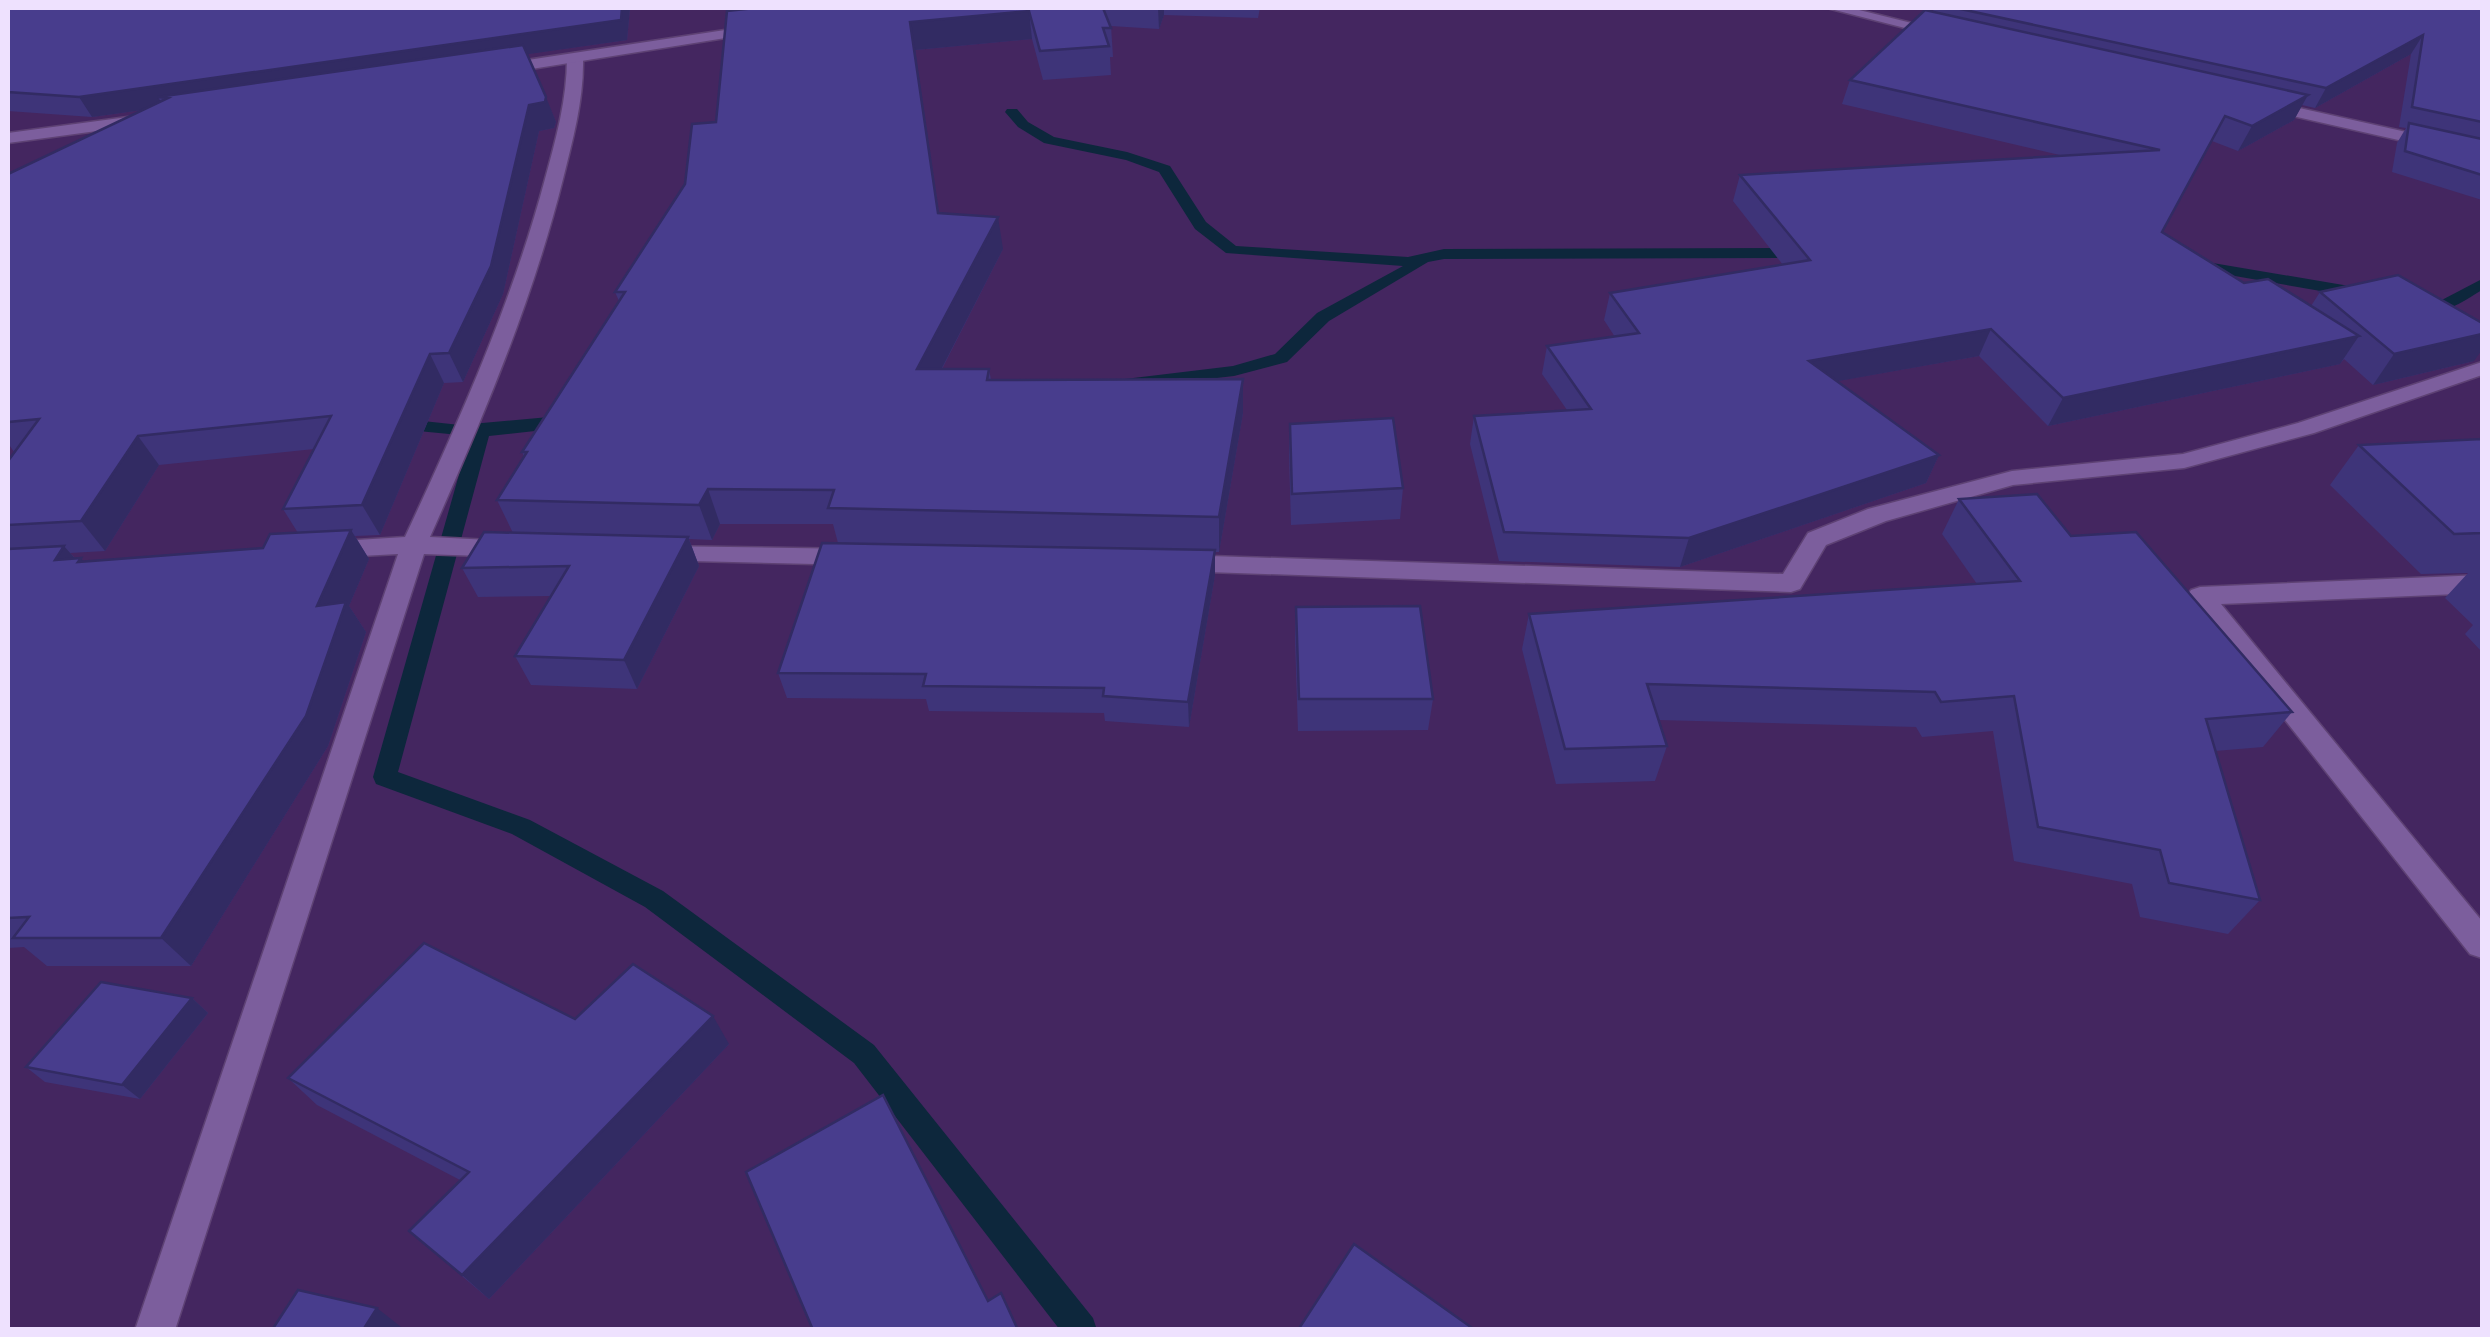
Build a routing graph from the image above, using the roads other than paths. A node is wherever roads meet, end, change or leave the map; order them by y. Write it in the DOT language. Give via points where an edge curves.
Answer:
graph roads {
  1 [pos="1834,8"];
  2 [pos="784,26"];
  3 [pos="1966,38"];
  4 [pos="575,58"];
  5 [pos="478,72"];
  6 [pos="2237,99"];
  7 [pos="170,116"];
  8 [pos="8,138"];
  9 [pos="2482,154"];
  10 [pos="2482,368"];
  11 [pos="414,545"];
  12 [pos="541,550"];
  13 [pos="304,552"];
  14 [pos="636,553"];
  15 [pos="890,558"];
  16 [pos="1163,563"];
  17 [pos="2482,584"];
  18 [pos="2482,944"];
  19 [pos="155,1330"];
  1 -- 3 [label="street"];
  2 -- 4 [label="street"];
  4 -- 5 [label="street"];
  4 -- 11 [label="street" via="540,238"];
  6 -- 9 [label="street"];
  7 -- 8 [label="street"];
  10 -- 16 [label="street" via="2184,461 2012,478 1876,515 1817,539 1791,583"];
  11 -- 12 [label="street"];
  11 -- 13 [label="street"];
  11 -- 19 [label="street"];
  14 -- 15 [label="street"];
  17 -- 18 [label="street" via="2200,596"];
}
